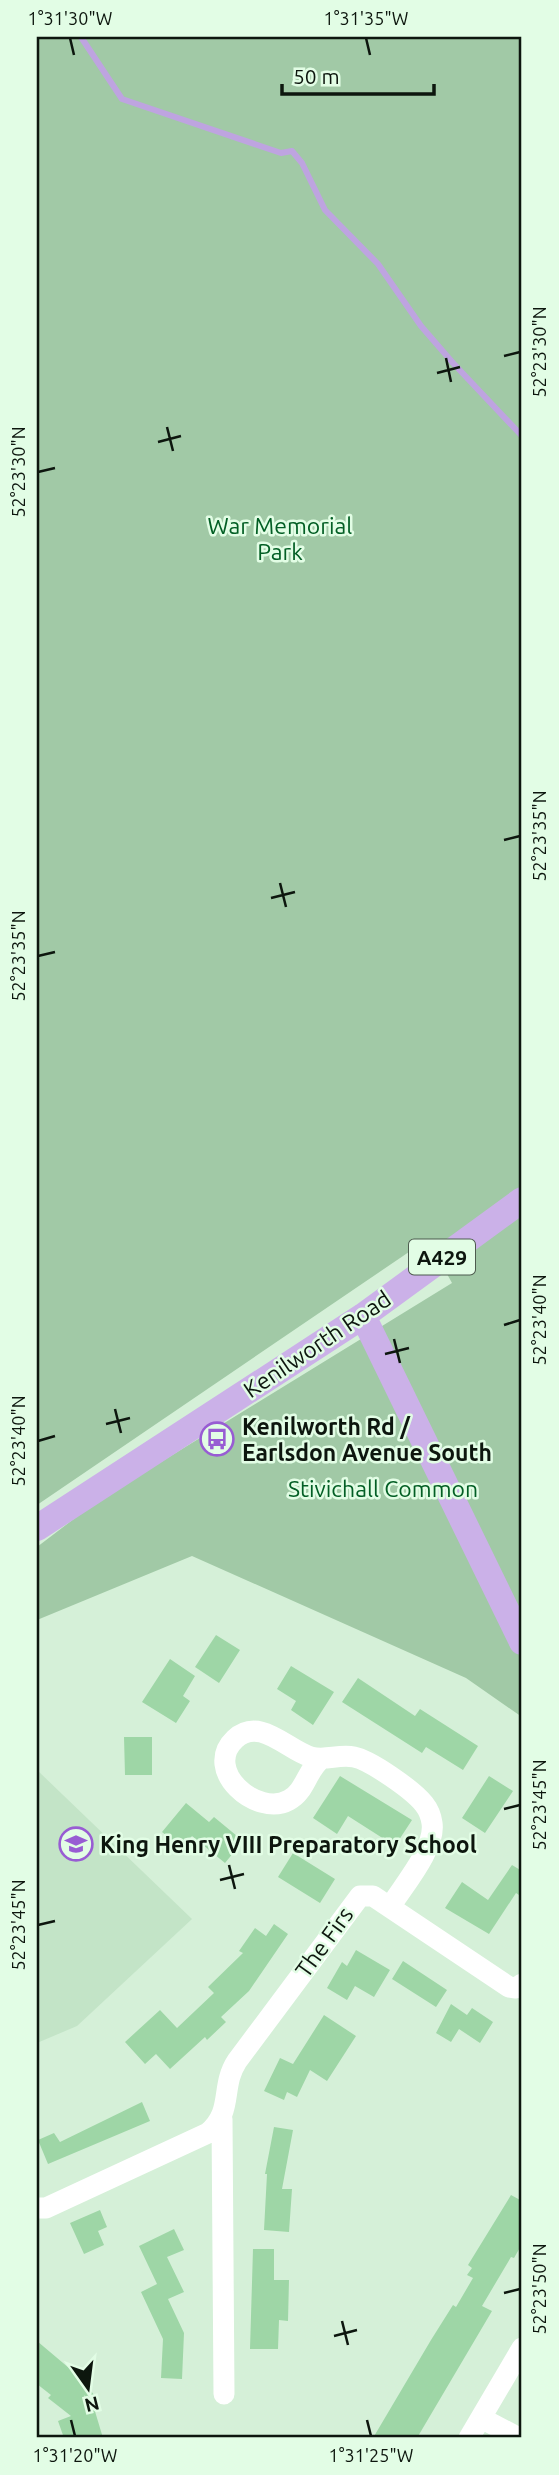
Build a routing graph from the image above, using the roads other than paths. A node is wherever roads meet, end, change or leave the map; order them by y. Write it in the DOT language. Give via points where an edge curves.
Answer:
graph roads {
  1 [pos="522,1200"];
  2 [pos="363,1316"];
  3 [pos="37,1528"];
  4 [pos="522,1642"];
  5 [pos="321,1759"];
  6 [pos="390,1907"];
  7 [pos="522,1984"];
  8 [pos="222,2119"];
  9 [pos="37,2208"];
  10 [pos="522,2348"];
  11 [pos="224,2393"];
  12 [pos="481,2418"];
  13 [pos="469,2438"];
  14 [pos="519,2438"];
  1 -- 2 [label="main road, Kenilworth Road / A429"];
  2 -- 3 [label="main road, Kenilworth Road / A429"];
  2 -- 4 [label="main road"];
  5 -- 6 [label="street" via="364,1760 415,1794 429,1813 431,1841"];
  6 -- 7 [label="street, The Firs" via="509,1987"];
  6 -- 8 [label="street, The Firs" via="369,1894 356,1898 233,2067"];
  8 -- 9 [label="street" via="208,2133 46,2208"];
  8 -- 11 [label="street, The Firs"];
  10 -- 12 [label="street"];
  12 -- 13 [label="street"];
  12 -- 14 [label="street"];
}
